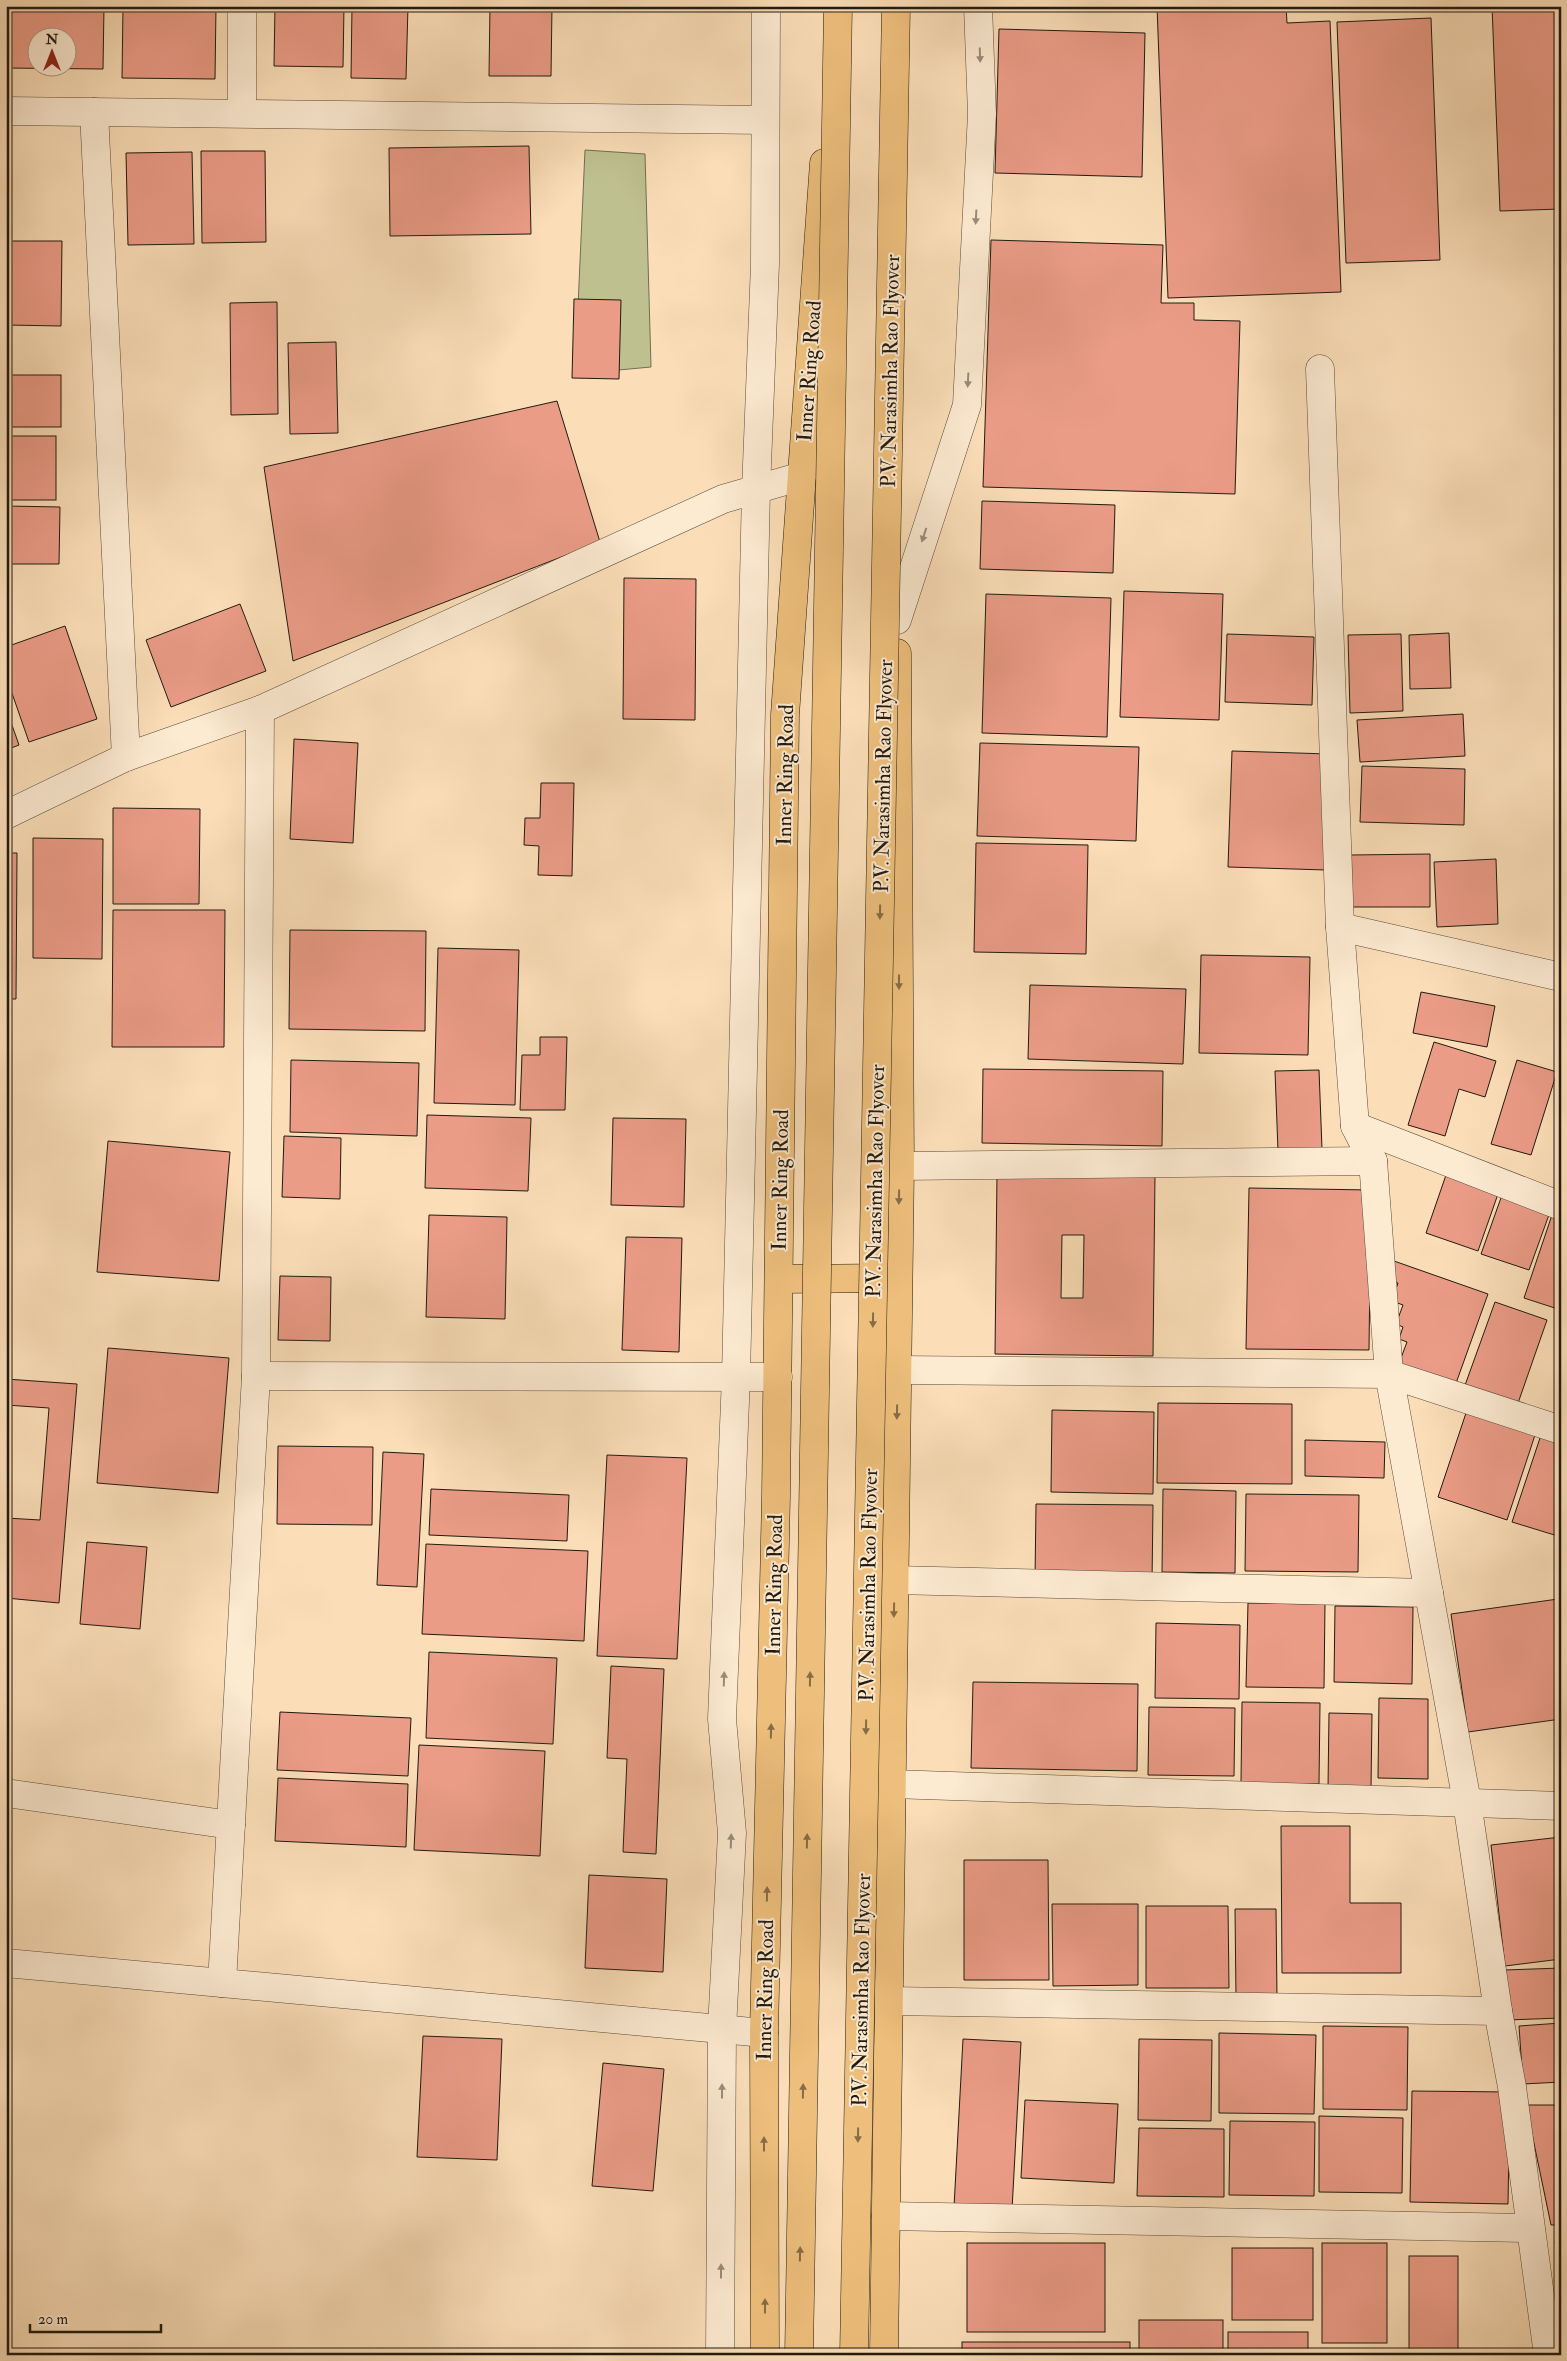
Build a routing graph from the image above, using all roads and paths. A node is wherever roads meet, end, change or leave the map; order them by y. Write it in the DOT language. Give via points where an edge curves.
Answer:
graph roads {
  1 [pos="242,6"];
  2 [pos="766,6"];
  3 [pos="827,6"];
  4 [pos="838,6"];
  5 [pos="896,6"];
  6 [pos="906,6"];
  7 [pos="978,6"];
  8 [pos="6,111"];
  9 [pos="94,112"];
  10 [pos="242,113"];
  11 [pos="765,120"];
  12 [pos="835,234"];
  13 [pos="892,234"];
  14 [pos="1320,369"];
  15 [pos="802,476"];
  16 [pos="756,490"];
  17 [pos="897,620"];
  18 [pos="260,710"];
  19 [pos="126,757"];
  20 [pos="6,814"];
  21 [pos="1340,927"];
  22 [pos="1561,977"];
  23 [pos="1355,1126"];
  24 [pos="1373,1161"];
  25 [pos="900,1166"];
  26 [pos="1561,1206"];
  27 [pos="897,1278"];
  28 [pos="779,1279"];
  29 [pos="897,1370"];
  30 [pos="1389,1374"];
  31 [pos="256,1376"];
  32 [pos="736,1377"];
  33 [pos="778,1377"];
  34 [pos="1561,1430"];
  35 [pos="894,1580"];
  36 [pos="1429,1593"];
  37 [pos="892,1784"];
  38 [pos="6,1793"];
  39 [pos="1466,1802"];
  40 [pos="1561,1806"];
  41 [pos="231,1825"];
  42 [pos="6,1963"];
  43 [pos="222,1983"];
  44 [pos="889,2001"];
  45 [pos="1498,2011"];
  46 [pos="722,2029"];
  47 [pos="764,2033"];
  48 [pos="886,2216"];
  49 [pos="1530,2228"];
  50 [pos="720,2355"];
  51 [pos="765,2355"];
  52 [pos="799,2355"];
  53 [pos="854,2355"];
  54 [pos="884,2355"];
  55 [pos="1548,2355"];
  1 -- 10 [label="street"];
  2 -- 11 [label="street"];
  3 -- 12 [label="main road, bridge"];
  3 -- 15 [label="main road, Inner Ring Road" via="826,123"];
  4 -- 12 [label="main road, bridge"];
  5 -- 13 [label="main road, P.V. Narasimha Rao Flyover, bridge"];
  6 -- 13 [label="main road, bridge"];
  6 -- 17 [label="main road"];
  7 -- 17 [label="street, one-way" via="982,114 967,405"];
  8 -- 9 [label="street"];
  9 -- 10 [label="street"];
  9 -- 19 [label="street"];
  10 -- 11 [label="street"];
  11 -- 16 [label="street" via="765,264"];
  52 -- 12 [label="main road, one-way, bridge"];
  13 -- 53 [label="main road, P.V. Narasimha Rao Flyover, one-way, bridge"];
  14 -- 21 [label="street"];
  15 -- 16 [label="street"];
  15 -- 28 [label="main road, Inner Ring Road" via="785,715"];
  16 -- 18 [label="street" via="723,499"];
  16 -- 32 [label="street"];
  17 -- 25 [label="main road, one-way"];
  18 -- 19 [label="street"];
  18 -- 31 [label="street"];
  19 -- 20 [label="street"];
  21 -- 22 [label="street"];
  21 -- 23 [label="street"];
  23 -- 24 [label="street"];
  23 -- 26 [label="street"];
  24 -- 25 [label="street"];
  24 -- 30 [label="street"];
  25 -- 27 [label="main road, one-way"];
  27 -- 28 [label="main road"];
  27 -- 29 [label="main road"];
  28 -- 33 [label="main road, Inner Ring Road"];
  29 -- 30 [label="street"];
  29 -- 35 [label="main road, one-way"];
  30 -- 34 [label="street"];
  30 -- 36 [label="street"];
  31 -- 32 [label="street"];
  31 -- 41 [label="street"];
  32 -- 33 [label="street"];
  46 -- 32 [label="street, one-way" via="732,1834 722,1718"];
  47 -- 33 [label="main road, Inner Ring Road, one-way"];
  35 -- 36 [label="street"];
  35 -- 37 [label="main road, one-way"];
  36 -- 39 [label="street"];
  37 -- 39 [label="street"];
  37 -- 44 [label="main road"];
  38 -- 41 [label="street"];
  39 -- 40 [label="street"];
  39 -- 45 [label="street"];
  41 -- 43 [label="street"];
  42 -- 43 [label="street"];
  43 -- 46 [label="street"];
  44 -- 45 [label="street"];
  44 -- 48 [label="main road"];
  45 -- 49 [label="street" via="1512,2087"];
  46 -- 47 [label="street"];
  50 -- 46 [label="street, one-way"];
  51 -- 47 [label="main road, Inner Ring Road, one-way"];
  48 -- 49 [label="street"];
  48 -- 54 [label="main road"];
  49 -- 55 [label="street"];
}
